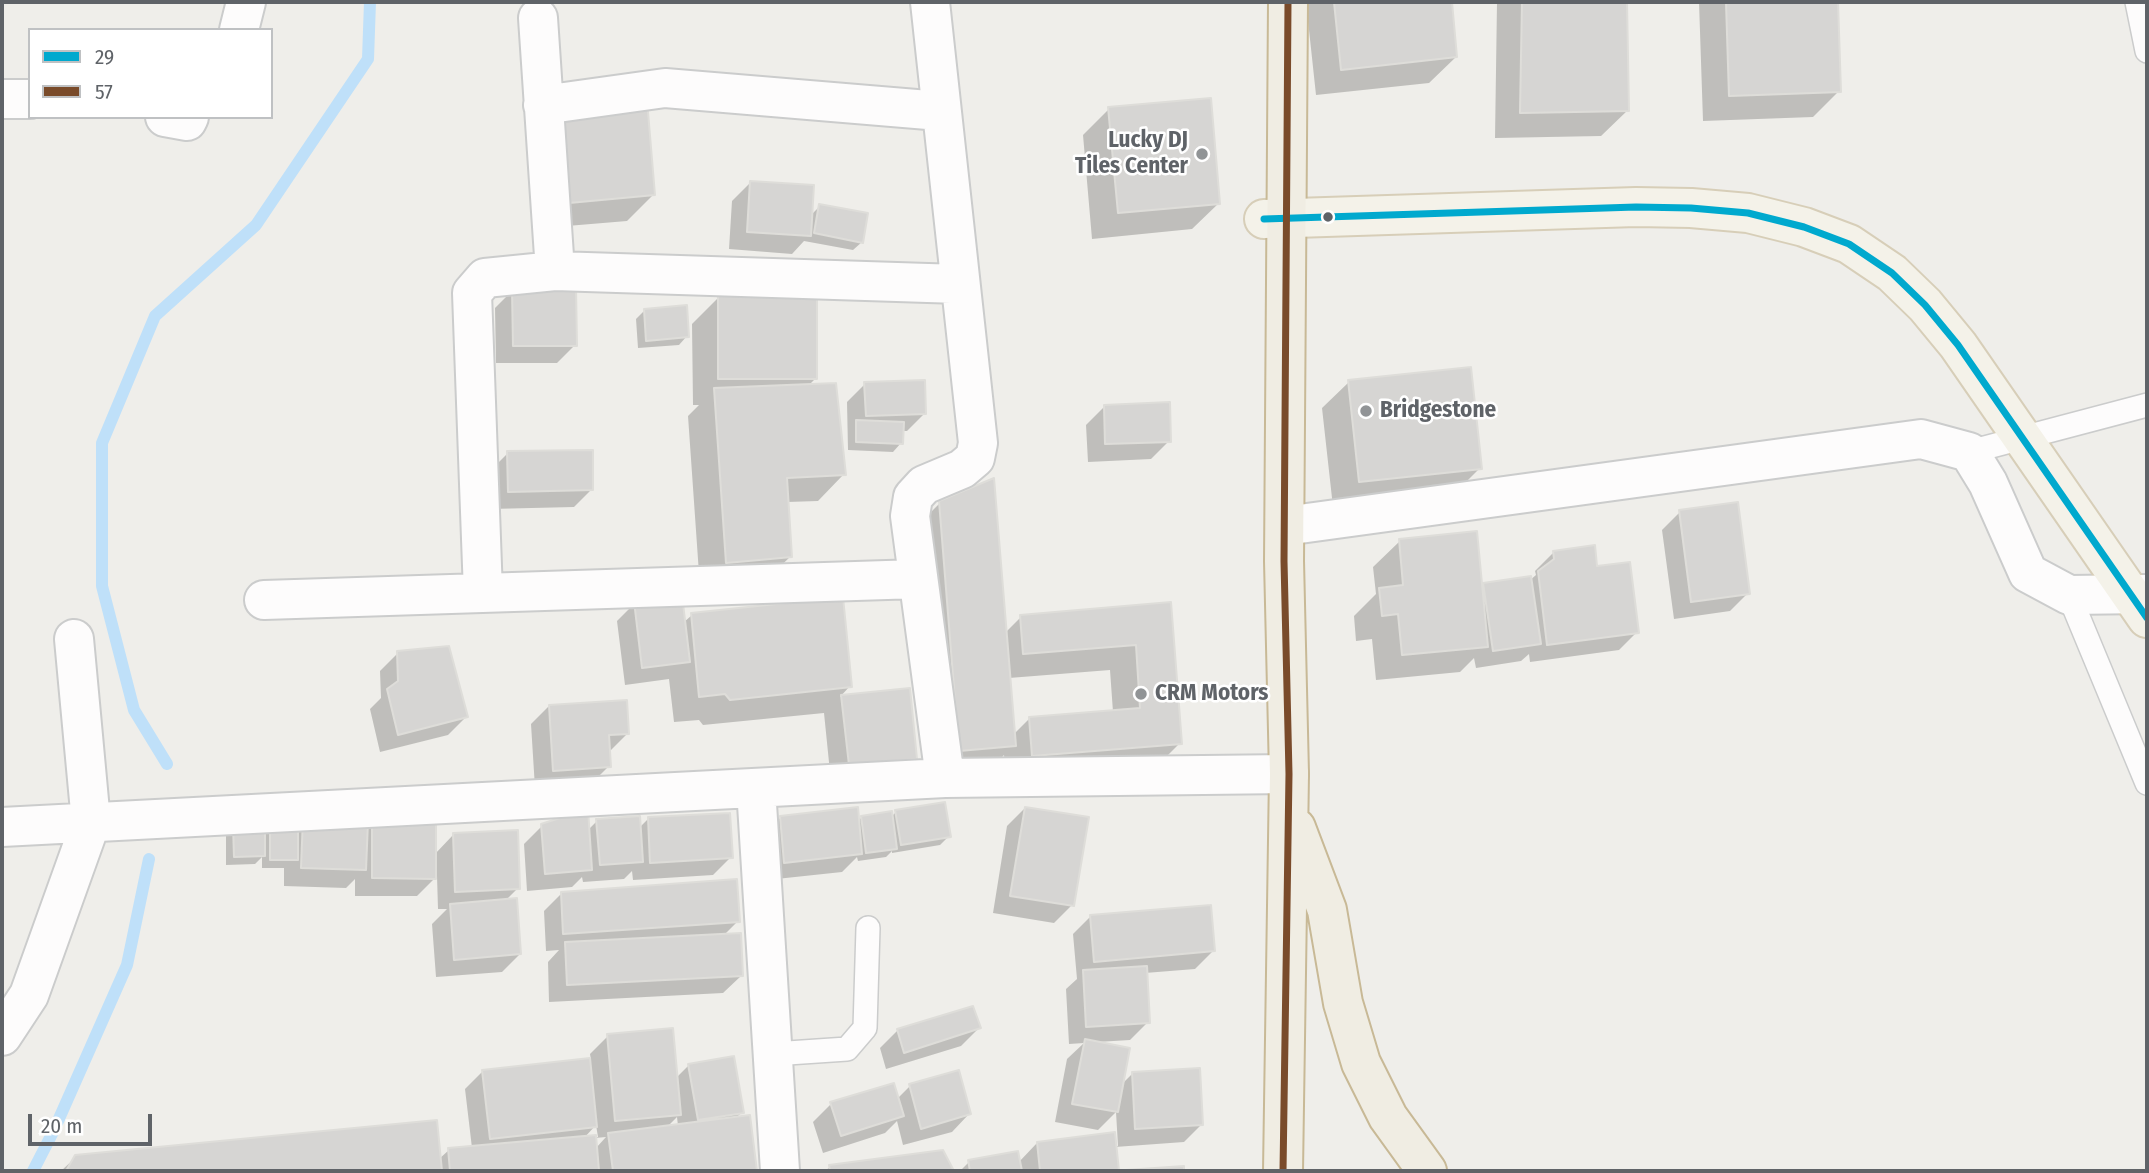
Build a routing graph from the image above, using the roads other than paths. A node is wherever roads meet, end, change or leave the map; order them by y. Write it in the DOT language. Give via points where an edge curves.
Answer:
graph roads {
  1 [pos="246,2"];
  2 [pos="930,2"];
  3 [pos="1288,2"];
  4 [pos="2137,2"];
  5 [pos="538,18"];
  6 [pos="240,28"];
  7 [pos="2147,51"];
  8 [pos="2,99"];
  9 [pos="28,99"];
  10 [pos="543,105"];
  11 [pos="940,110"];
  12 [pos="1264,219"];
  13 [pos="555,271"];
  14 [pos="959,284"];
  15 [pos="2147,405"];
  16 [pos="1969,452"];
  17 [pos="1285,526"];
  18 [pos="919,579"];
  19 [pos="484,593"];
  20 [pos="2069,595"];
  21 [pos="264,600"];
  22 [pos="2142,602"];
  23 [pos="74,639"];
  24 [pos="945,778"];
  25 [pos="2147,783"];
  26 [pos="756,788"];
  27 [pos="1289,790"];
  28 [pos="91,822"];
  29 [pos="2,827"];
  30 [pos="868,928"];
  31 [pos="2,1036"];
  32 [pos="772,1054"];
  33 [pos="780,1171"];
  34 [pos="1283,1171"];
  35 [pos="1427,1171"];
  1 -- 6 [label="street"];
  2 -- 11 [label="street"];
  3 -- 17 [label="highway"];
  4 -- 7 [label="lane"];
  5 -- 10 [label="street"];
  8 -- 9 [label="street"];
  10 -- 11 [label="street" via="665,88"];
  10 -- 13 [label="street"];
  11 -- 14 [label="street"];
  12 -- 22 [label="main road" via="1691,208 1748,212 1849,244 1892,273 1950,335"];
  13 -- 14 [label="street"];
  13 -- 19 [label="street" via="485,278 472,293"];
  14 -- 18 [label="street" via="978,443 975,458 962,469 923,485 913,498 910,516"];
  15 -- 16 [label="lane"];
  16 -- 17 [label="street" via="1921,439"];
  16 -- 20 [label="street" via="2028,573"];
  17 -- 27 [label="highway"];
  18 -- 19 [label="street"];
  18 -- 24 [label="street"];
  19 -- 21 [label="street"];
  20 -- 22 [label="street"];
  20 -- 25 [label="lane"];
  23 -- 28 [label="street"];
  24 -- 26 [label="street"];
  24 -- 27 [label="street"];
  26 -- 28 [label="street"];
  26 -- 32 [label="street"];
  27 -- 34 [label="highway"];
  27 -- 35 [label="highway" via="1327,910 1343,1003 1361,1063 1388,1117"];
  28 -- 29 [label="street"];
  28 -- 31 [label="street" via="29,995"];
  30 -- 32 [label="lane" via="864,1028 847,1049"];
  32 -- 33 [label="street"];
}
